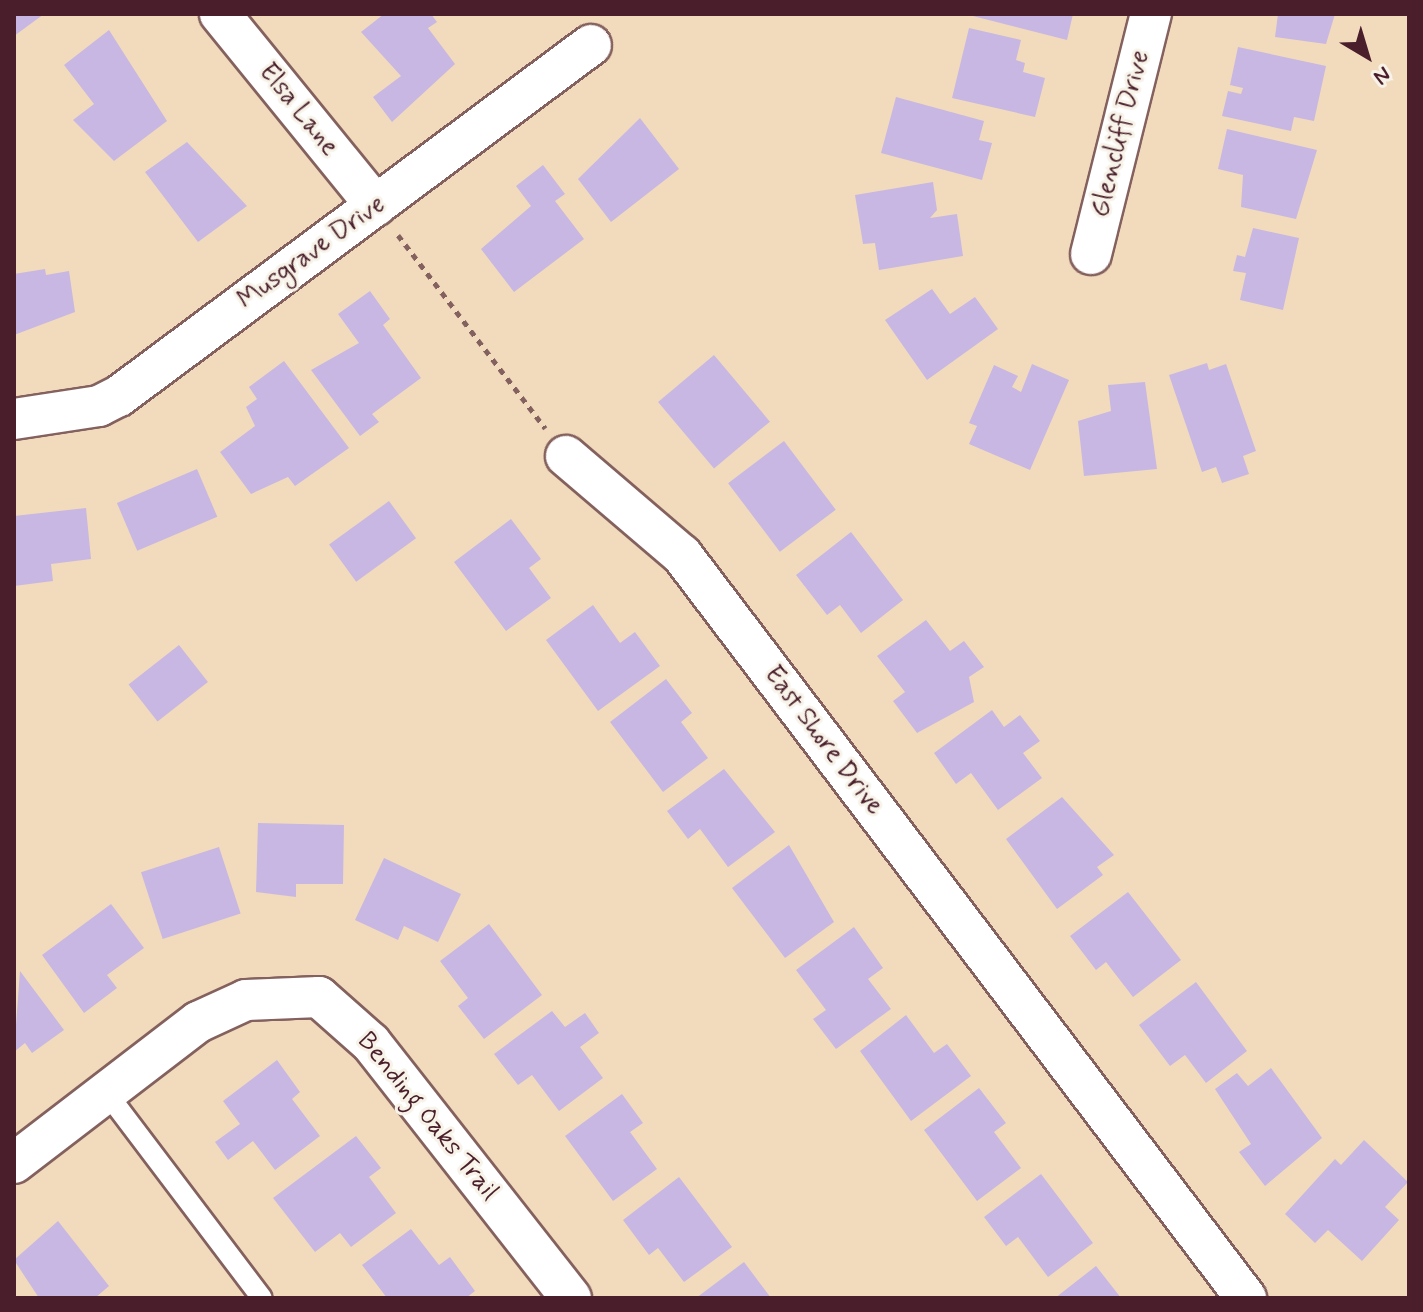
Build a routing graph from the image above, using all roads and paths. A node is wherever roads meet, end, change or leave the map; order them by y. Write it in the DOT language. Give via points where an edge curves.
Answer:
graph roads {
  1 [pos="220,14"];
  2 [pos="1151,14"];
  3 [pos="591,45"];
  4 [pos="376,206"];
  5 [pos="1091,254"];
  6 [pos="14,419"];
  7 [pos="566,456"];
  8 [pos="106,1092"];
  9 [pos="14,1163"];
  10 [pos="262,1298"];
  11 [pos="571,1298"];
  12 [pos="1246,1298"];
  1 -- 4 [label="street, Elsa Lane"];
  2 -- 5 [label="street, Glencliff Drive"];
  3 -- 4 [label="street, Musgrave Drive"];
  4 -- 6 [label="street, Musgrave Drive" via="119,396 99,406"];
  4 -- 7 [label="path"];
  7 -- 12 [label="street, East Shore Drive" via="682,555"];
  8 -- 9 [label="street, Bending Oaks Trail"];
  8 -- 10 [label="lane"];
  8 -- 11 [label="street, Bending Oaks Trail" via="198,1022 246,1000 319,997 371,1043"];
}
